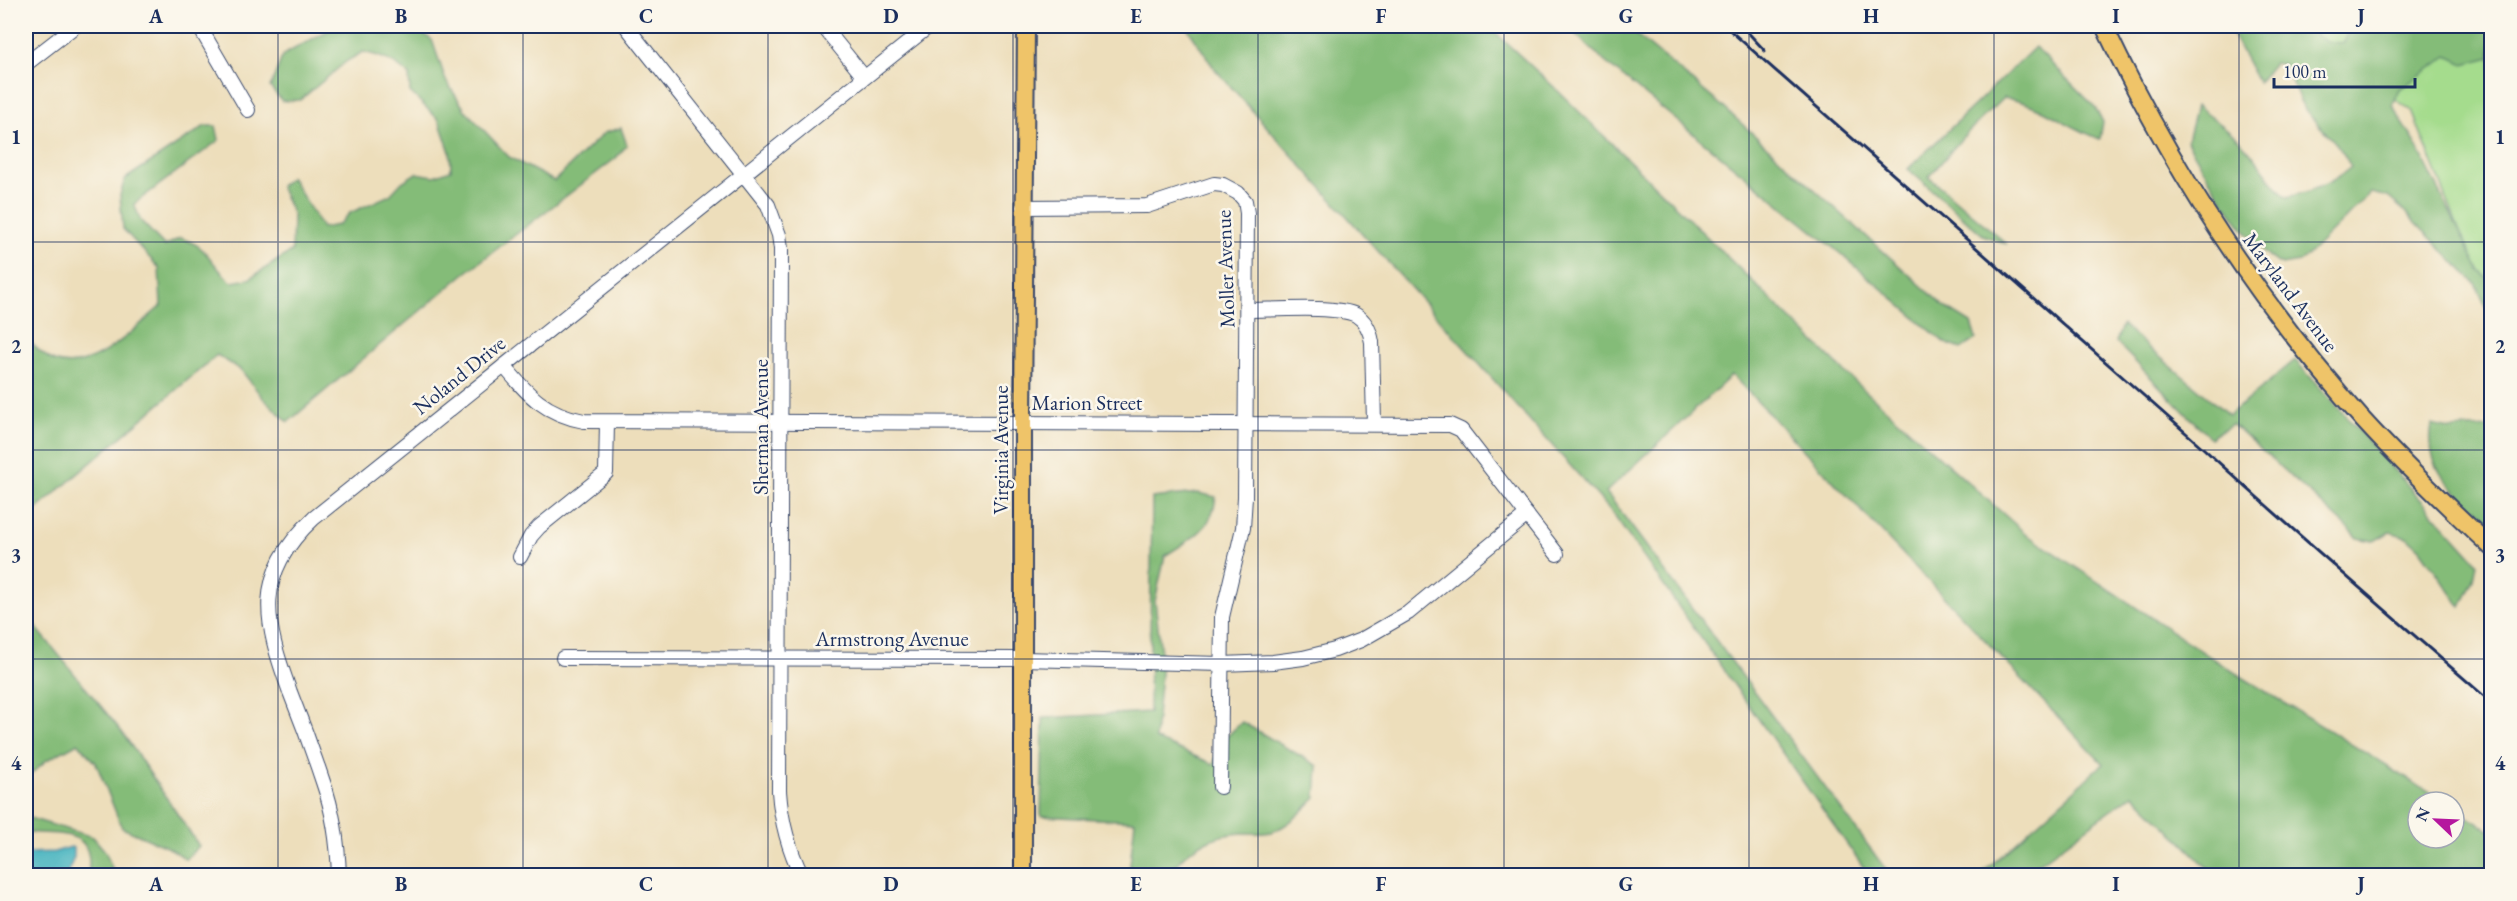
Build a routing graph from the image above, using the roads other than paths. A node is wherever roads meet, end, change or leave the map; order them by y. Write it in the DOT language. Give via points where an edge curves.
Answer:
graph roads {
  1 [pos="75,26"];
  2 [pos="199,26"];
  3 [pos="626,26"];
  4 [pos="824,26"];
  5 [pos="929,26"];
  6 [pos="1026,26"];
  7 [pos="2104,26"];
  8 [pos="26,64"];
  9 [pos="864,77"];
  10 [pos="248,110"];
  11 [pos="744,174"];
  12 [pos="1023,207"];
  13 [pos="1248,310"];
  14 [pos="504,366"];
  15 [pos="607,422"];
  16 [pos="781,423"];
  17 [pos="1023,423"];
  18 [pos="1247,423"];
  19 [pos="1374,423"];
  20 [pos="1527,514"];
  21 [pos="2492,549"];
  22 [pos="1557,554"];
  23 [pos="520,557"];
  24 [pos="563,658"];
  25 [pos="1023,658"];
  26 [pos="780,660"];
  27 [pos="1222,664"];
  28 [pos="1220,787"];
  29 [pos="339,876"];
  30 [pos="802,876"];
  31 [pos="1023,876"];
  1 -- 8 [label="street"];
  2 -- 10 [label="street"];
  3 -- 11 [label="street, Sherman Avenue"];
  4 -- 9 [label="street"];
  5 -- 9 [label="street, Noland Drive"];
  6 -- 12 [label="main road, Virginia Avenue"];
  7 -- 21 [label="main road, Maryland Avenue" via="2159,135 2261,294 2362,419"];
  9 -- 11 [label="street, Noland Drive"];
  11 -- 14 [label="street, Noland Drive"];
  11 -- 16 [label="street, Sherman Avenue" via="768,205 779,235"];
  12 -- 13 [label="street, Moller Avenue" via="1132,207 1164,202 1214,184 1232,189 1245,201 1247,213"];
  12 -- 17 [label="main road, Virginia Avenue"];
  13 -- 18 [label="street, Moller Avenue"];
  13 -- 19 [label="street" via="1346,311 1362,319 1372,342"];
  14 -- 15 [label="street, Marion Street" via="552,412 568,418"];
  14 -- 29 [label="street, Noland Drive" via="297,533 277,567 269,601 271,636 331,807"];
  15 -- 16 [label="street, Marion Street"];
  15 -- 23 [label="street" via="606,473 539,527"];
  16 -- 17 [label="street, Marion Street"];
  16 -- 26 [label="street, Sherman Avenue"];
  17 -- 18 [label="street, Marion Street"];
  17 -- 25 [label="main road, Virginia Avenue"];
  18 -- 19 [label="street, Marion Street"];
  18 -- 27 [label="street, Moller Avenue" via="1243,528 1222,617"];
  19 -- 20 [label="street, Marion Street" via="1456,426"];
  20 -- 22 [label="street, Marion Street"];
  20 -- 27 [label="street, Armstrong Avenue" via="1408,613 1361,640 1303,658"];
  24 -- 26 [label="street, Armstrong Avenue"];
  25 -- 26 [label="street, Armstrong Avenue"];
  25 -- 27 [label="street, Armstrong Avenue"];
  25 -- 31 [label="main road, Virginia Avenue"];
  26 -- 30 [label="street, Sherman Avenue" via="780,813"];
  27 -- 28 [label="street, Moller Avenue"];
}
